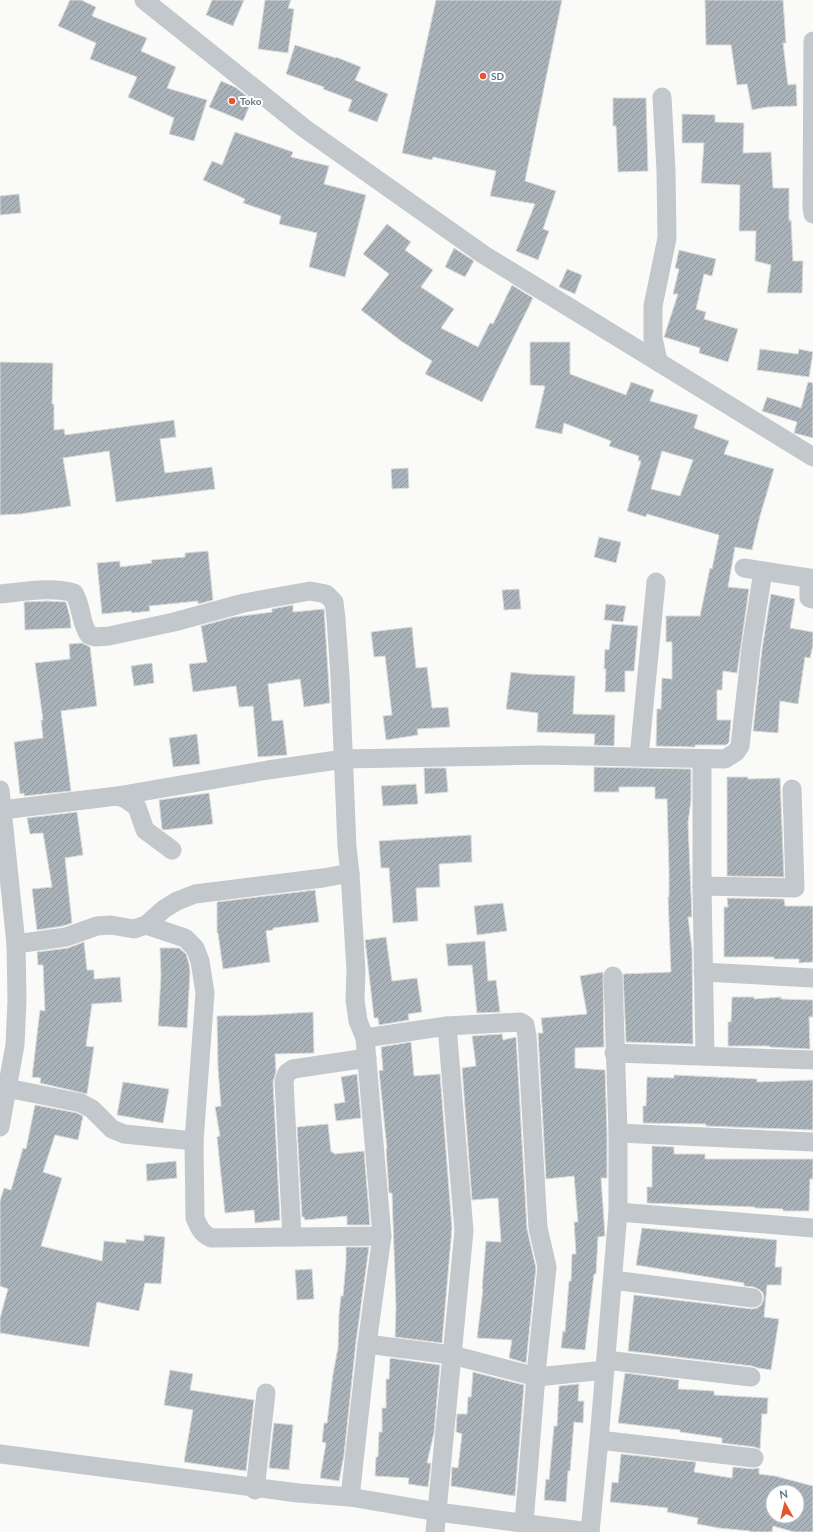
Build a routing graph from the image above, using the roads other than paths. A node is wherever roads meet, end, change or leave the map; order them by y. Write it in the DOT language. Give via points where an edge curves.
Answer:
graph roads {
  1 [pos="144,0"];
  2 [pos="813,41"];
  3 [pos="662,97"];
  4 [pos="813,210"];
  5 [pos="658,361"];
  6 [pos="813,457"];
  7 [pos="744,568"];
  8 [pos="763,571"];
  9 [pos="656,582"];
  10 [pos="0,594"];
  11 [pos="813,599"];
  12 [pos="639,757"];
  13 [pos="344,759"];
  14 [pos="702,759"];
  15 [pos="792,789"];
  16 [pos="0,790"];
  17 [pos="118,796"];
  18 [pos="2,810"];
  19 [pos="172,850"];
  20 [pos="350,873"];
  21 [pos="702,886"];
  22 [pos="6,912"];
  23 [pos="146,924"];
  24 [pos="16,944"];
  25 [pos="703,972"];
  26 [pos="613,976"];
  27 [pos="812,978"];
  28 [pos="447,1026"];
  29 [pos="365,1038"];
  30 [pos="614,1053"];
  31 [pos="705,1056"];
  32 [pos="367,1058"];
  33 [pos="813,1060"];
  34 [pos="7,1088"];
  35 [pos="0,1128"];
  36 [pos="618,1133"];
  37 [pos="194,1141"];
  38 [pos="813,1142"];
  39 [pos="618,1212"];
  40 [pos="813,1228"];
  41 [pos="382,1236"];
  42 [pos="292,1237"];
  43 [pos="613,1280"];
  44 [pos="749,1301"];
  45 [pos="367,1344"];
  46 [pos="452,1354"];
  47 [pos="605,1365"];
  48 [pos="537,1371"];
  49 [pos="745,1379"];
  50 [pos="266,1393"];
  51 [pos="599,1440"];
  52 [pos="0,1454"];
  53 [pos="0,1460"];
  54 [pos="749,1462"];
  55 [pos="255,1490"];
  56 [pos="350,1498"];
  57 [pos="438,1512"];
  58 [pos="524,1523"];
  59 [pos="435,1532"];
  60 [pos="590,1532"];
  1 -- 5 [label="street" via="317,138 484,255"];
  2 -- 4 [label="street"];
  3 -- 5 [label="street" via="667,238 654,306 653,338"];
  5 -- 6 [label="street"];
  7 -- 8 [label="street"];
  8 -- 11 [label="street" via="809,578 808,598"];
  8 -- 14 [label="street" via="747,677 740,746 725,759"];
  9 -- 12 [label="street"];
  10 -- 13 [label="street" via="52,590 74,593 78,599 85,630 89,636 96,637 174,622 244,603 310,592 326,594 334,602"];
  12 -- 13 [label="street" via="542,755"];
  12 -- 14 [label="street"];
  13 -- 17 [label="street"];
  13 -- 20 [label="street"];
  14 -- 21 [label="street"];
  15 -- 21 [label="street" via="795,888"];
  16 -- 18 [label="street"];
  17 -- 18 [label="street"];
  17 -- 19 [label="street" via="137,807 145,830"];
  18 -- 22 [label="street"];
  20 -- 23 [label="street" via="195,894 177,901"];
  20 -- 29 [label="street" via="356,971 355,1000 358,1021"];
  21 -- 25 [label="street"];
  22 -- 24 [label="street"];
  23 -- 24 [label="street" via="134,930 111,925 97,926 66,937"];
  23 -- 37 [label="street" via="185,938 195,948 200,961 205,993"];
  24 -- 34 [label="street" via="15,1045"];
  25 -- 27 [label="street"];
  25 -- 31 [label="street"];
  26 -- 30 [label="street"];
  28 -- 29 [label="street"];
  28 -- 46 [label="street" via="464,1231"];
  28 -- 48 [label="street" via="520,1022 525,1025 538,1228 547,1267"];
  29 -- 32 [label="street"];
  30 -- 31 [label="street"];
  30 -- 36 [label="street"];
  31 -- 33 [label="street"];
  32 -- 41 [label="street"];
  32 -- 42 [label="street" via="287,1072 284,1081"];
  34 -- 35 [label="street"];
  34 -- 37 [label="street" via="81,1103 92,1109 112,1129 124,1134"];
  36 -- 38 [label="street"];
  36 -- 39 [label="street"];
  37 -- 42 [label="street" via="195,1218 204,1235 211,1238"];
  39 -- 40 [label="street"];
  39 -- 43 [label="street"];
  41 -- 42 [label="street"];
  41 -- 45 [label="street"];
  43 -- 44 [label="street"];
  43 -- 47 [label="street"];
  45 -- 46 [label="street"];
  45 -- 56 [label="street"];
  46 -- 48 [label="street"];
  46 -- 57 [label="street"];
  47 -- 48 [label="street"];
  47 -- 49 [label="street"];
  47 -- 51 [label="street"];
  48 -- 58 [label="street"];
  50 -- 55 [label="street"];
  51 -- 54 [label="street"];
  51 -- 60 [label="street"];
  52 -- 56 [label="street"];
  53 -- 55 [label="street" via="44,1469 210,1488"];
  55 -- 56 [label="street"];
  56 -- 57 [label="street"];
  57 -- 58 [label="street"];
  57 -- 59 [label="street"];
  58 -- 60 [label="street"];
}
